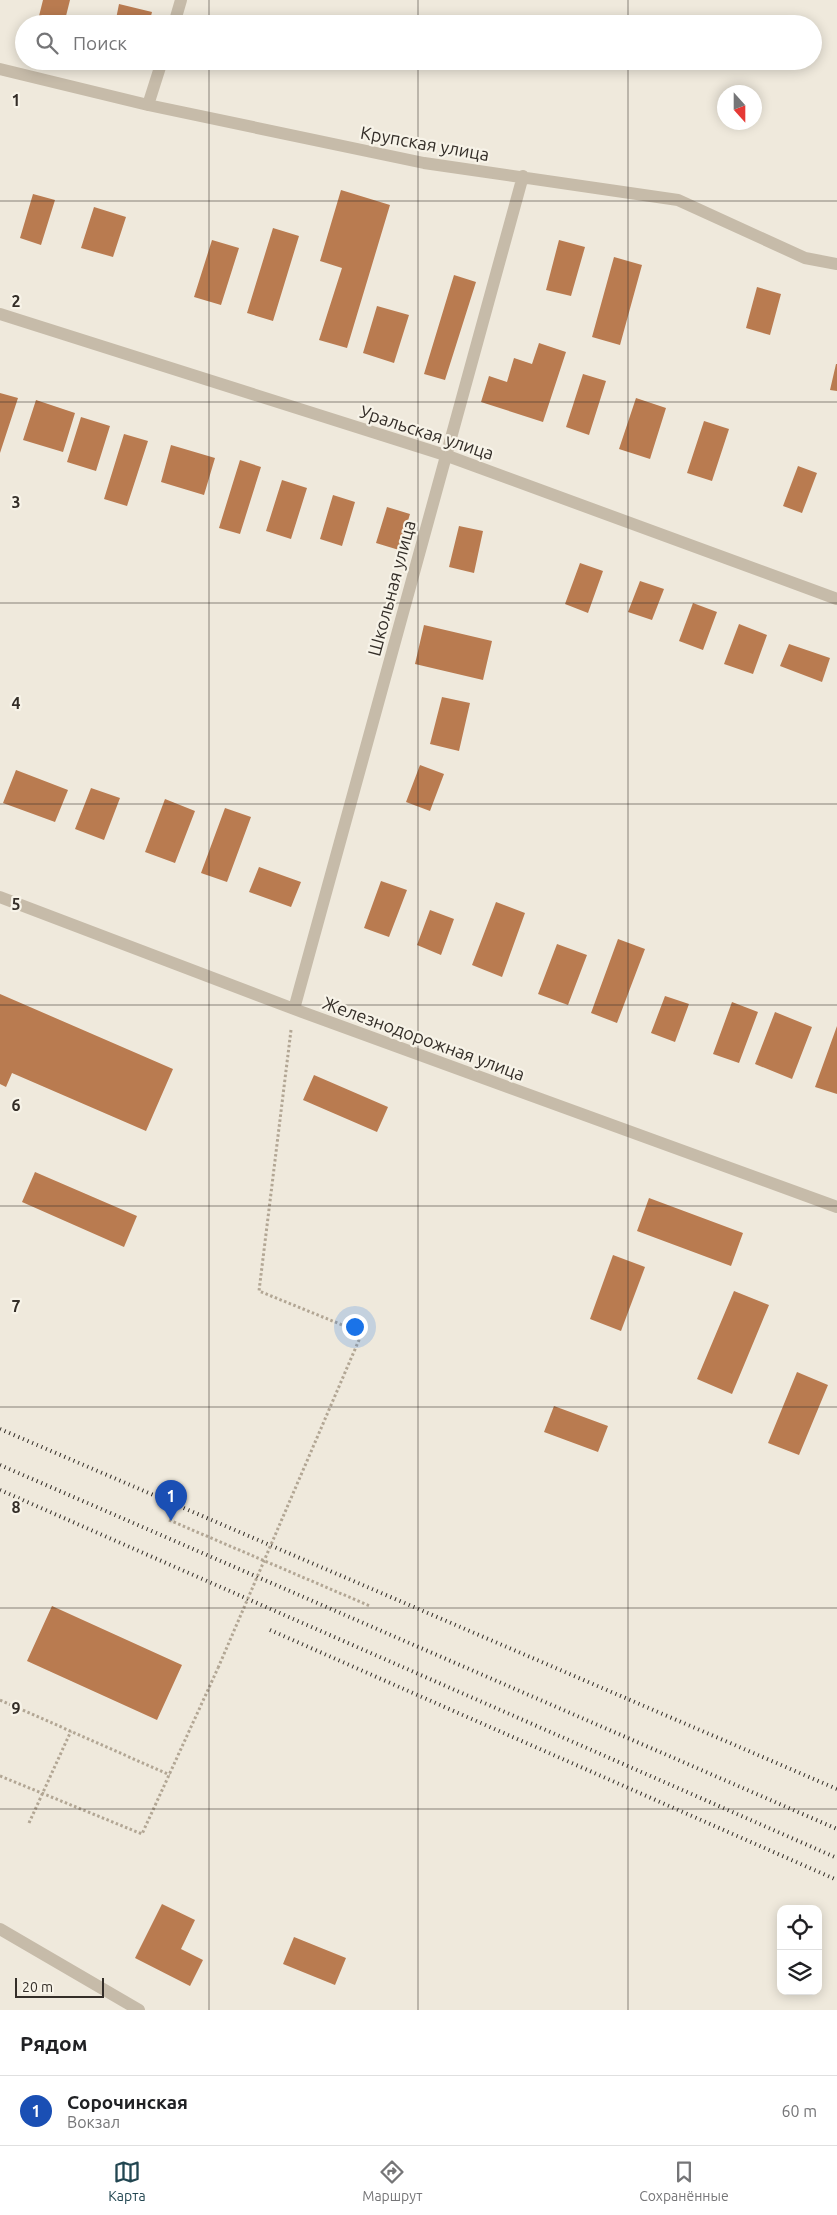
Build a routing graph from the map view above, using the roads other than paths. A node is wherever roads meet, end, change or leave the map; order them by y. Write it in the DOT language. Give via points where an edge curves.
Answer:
graph roads {
  1 [pos="181,0"];
  2 [pos="177,15"];
  3 [pos="0,69"];
  4 [pos="159,70"];
  5 [pos="148,105"];
  6 [pos="523,176"];
  7 [pos="837,264"];
  8 [pos="0,314"];
  9 [pos="445,455"];
  10 [pos="837,599"];
  11 [pos="0,897"];
  12 [pos="294,1009"];
  13 [pos="837,1207"];
  14 [pos="0,1929"];
  15 [pos="139,2010"];
  1 -- 2 [label="street"];
  3 -- 5 [label="street, Крупская улица"];
  4 -- 5 [label="street"];
  5 -- 6 [label="street, Крупская улица" via="424,163"];
  6 -- 7 [label="street, Крупская улица" via="678,200 805,258"];
  6 -- 9 [label="street, Школьная улица"];
  8 -- 9 [label="street, Уральская улица"];
  9 -- 10 [label="street, Уральская улица"];
  9 -- 12 [label="street, Школьная улица"];
  11 -- 12 [label="street, Железнодорожная улица"];
  12 -- 13 [label="street, Железнодорожная улица"];
  14 -- 15 [label="street"];
}
